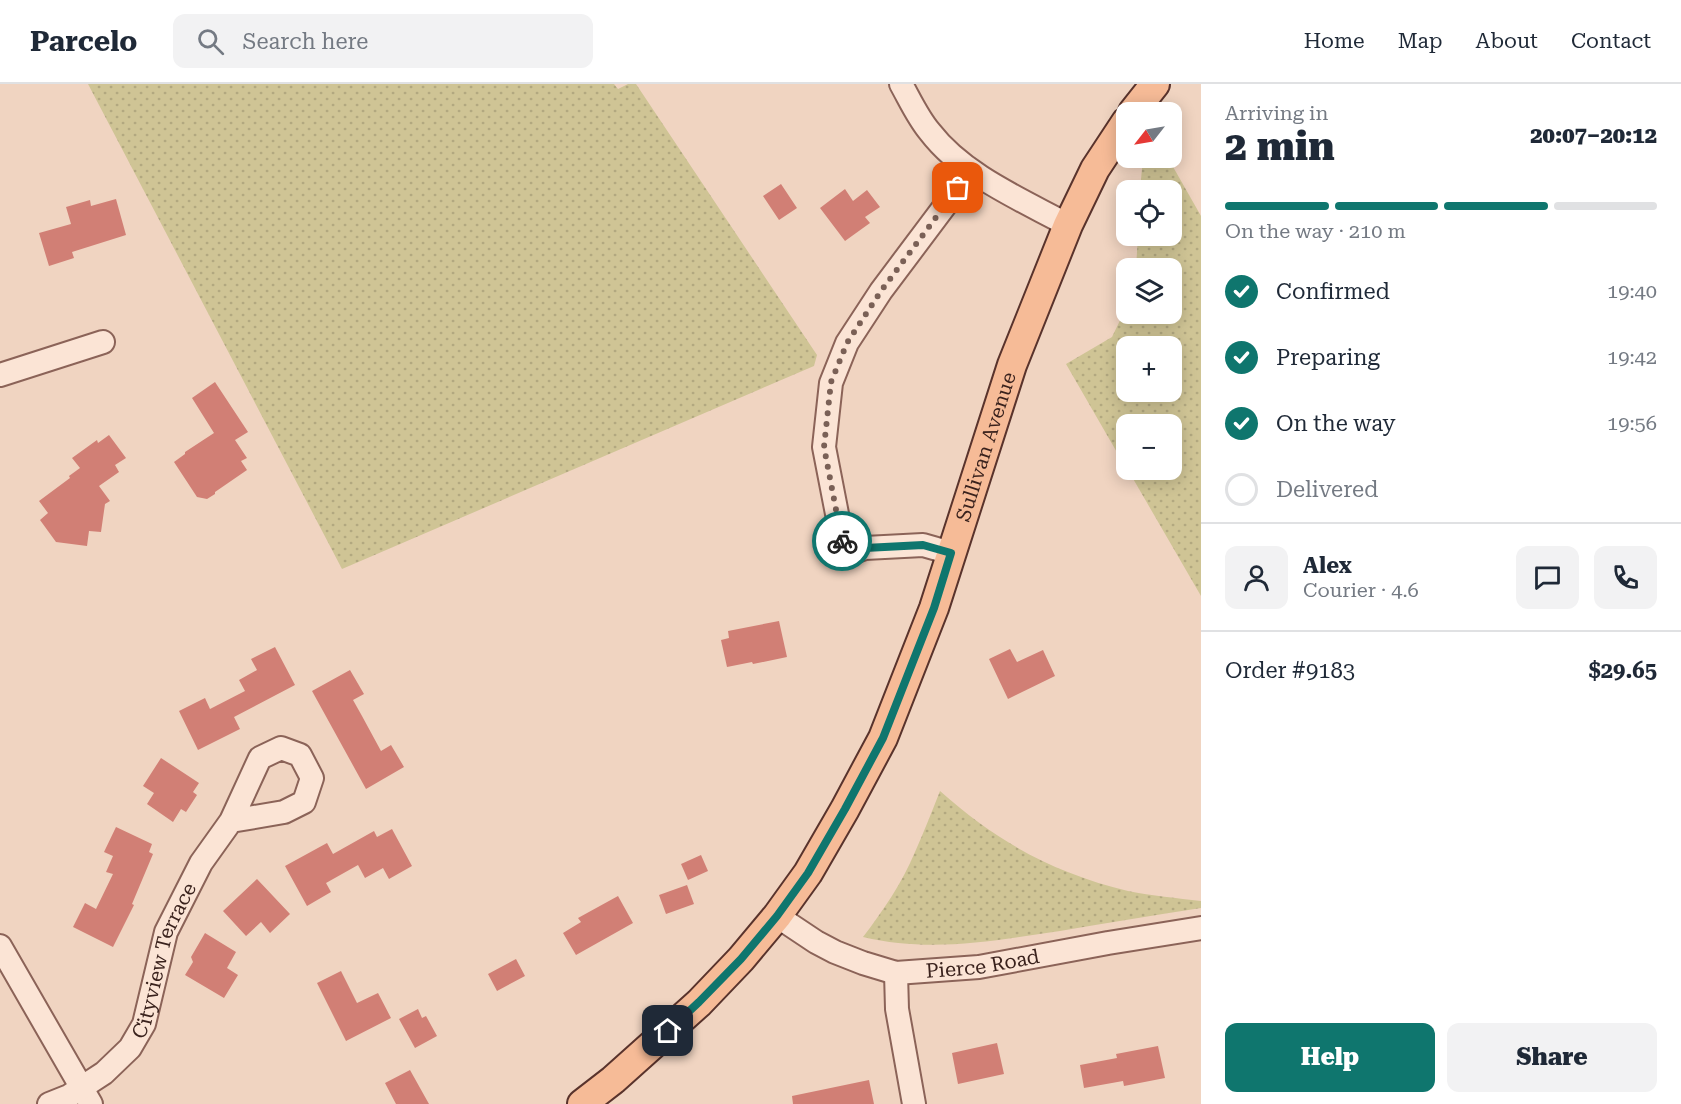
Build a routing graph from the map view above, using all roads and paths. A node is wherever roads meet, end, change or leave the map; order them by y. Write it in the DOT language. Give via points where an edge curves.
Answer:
graph roads {
  1 [pos="901,84"];
  2 [pos="1155,84"];
  3 [pos="1141,102"];
  4 [pos="1116,137"];
  5 [pos="971,171"];
  6 [pos="1068,225"];
  7 [pos="103,342"];
  8 [pos="0,375"];
  9 [pos="951,553"];
  10 [pos="231,821"];
  11 [pos="777,916"];
  12 [pos="1200,929"];
  13 [pos="0,946"];
  14 [pos="896,973"];
  15 [pos="86,1096"];
  16 [pos="48,1104"];
  17 [pos="582,1104"];
  18 [pos="914,1104"];
  1 -- 5 [label="street" via="929,132"];
  2 -- 3 [label="main road"];
  4 -- 6 [label="main road, Sullivan Avenue" via="1095,169"];
  5 -- 6 [label="street"];
  5 -- 9 [label="street" via="847,343 831,382 824,447 845,555 865,548 923,545"];
  6 -- 9 [label="main road, Sullivan Avenue" via="1012,365"];
  7 -- 8 [label="street"];
  9 -- 11 [label="main road, Sullivan Avenue" via="934,608 883,738 813,864"];
  10 -- 15 [label="street, Cityview Terrace" via="201,864 166,932 144,1024 130,1048"];
  11 -- 14 [label="street, Pierce Road" via="835,952"];
  11 -- 17 [label="main road, Sullivan Avenue" via="699,1002"];
  12 -- 14 [label="street, Pierce Road" via="980,967"];
  13 -- 15 [label="street"];
  14 -- 18 [label="street" via="897,1010"];
  15 -- 16 [label="street, Cityview Terrace" via="69,1096"];
}
